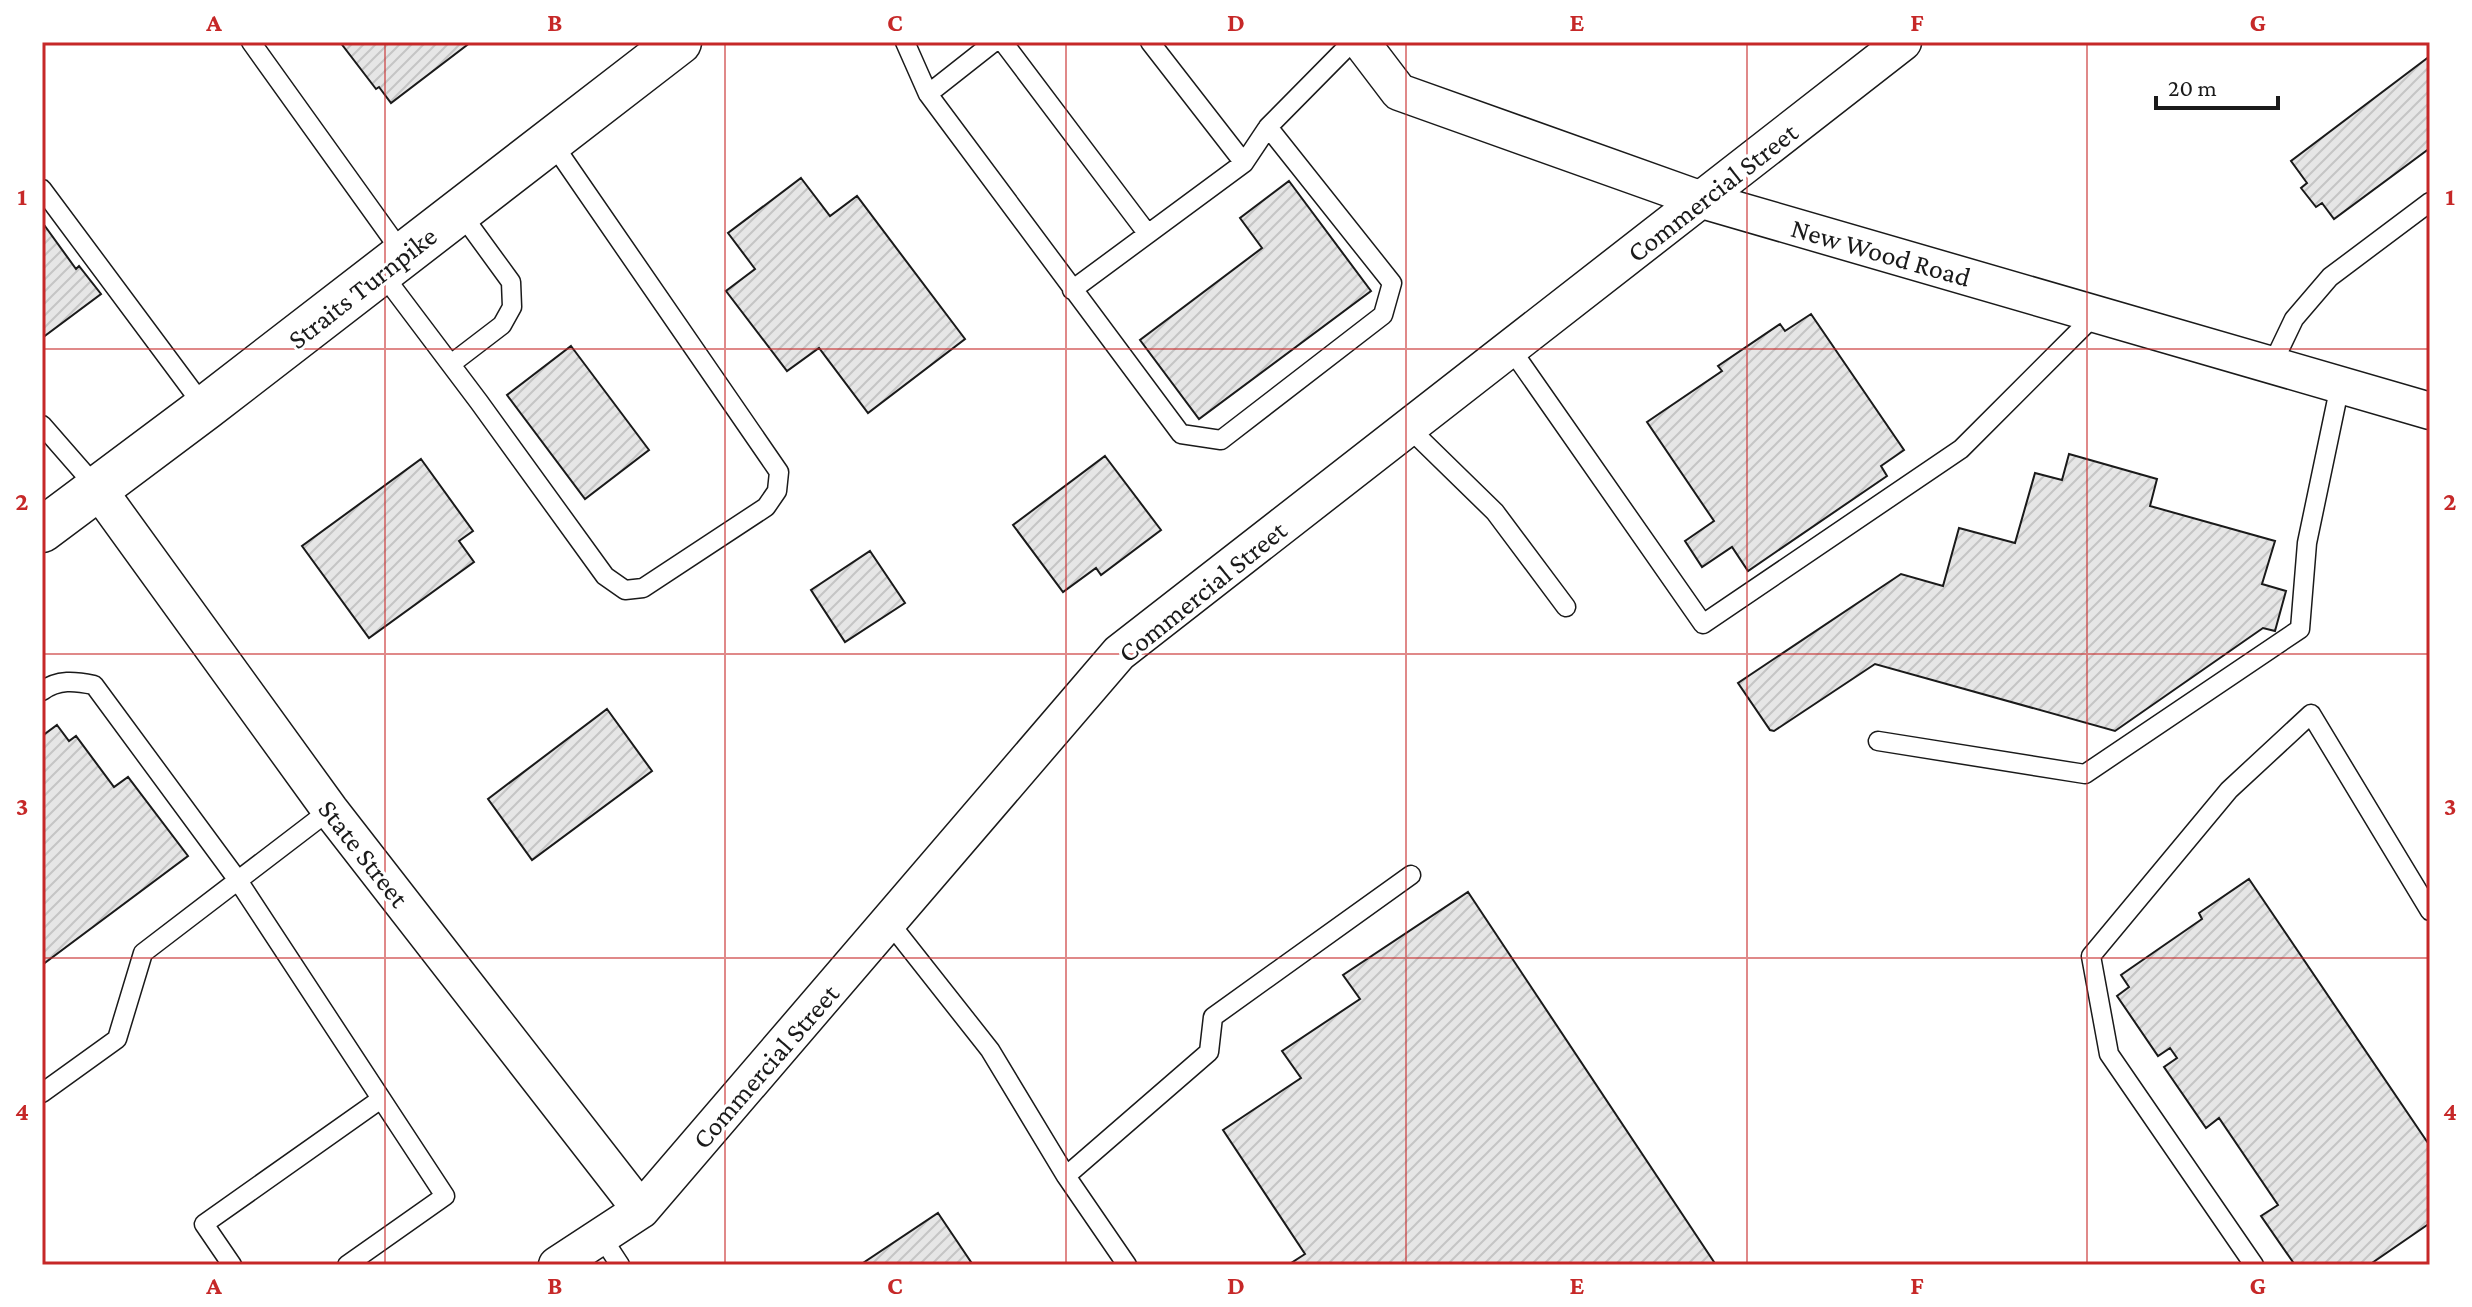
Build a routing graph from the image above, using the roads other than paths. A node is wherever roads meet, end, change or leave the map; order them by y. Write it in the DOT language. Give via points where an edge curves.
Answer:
graph roads {
  1 [pos="251,42"];
  2 [pos="679,42"];
  3 [pos="905,42"];
  4 [pos="994,42"];
  5 [pos="1003,42"];
  6 [pos="1150,42"];
  7 [pos="1352,42"];
  8 [pos="1361,42"];
  9 [pos="1903,42"];
  10 [pos="928,94"];
  11 [pos="1268,127"];
  12 [pos="551,141"];
  13 [pos="1244,163"];
  14 [pos="42,189"];
  15 [pos="1702,200"];
  16 [pos="2430,202"];
  17 [pos="460,212"];
  18 [pos="1147,233"];
  19 [pos="393,264"];
  20 [pos="1072,290"];
  21 [pos="2096,314"];
  22 [pos="1511,349"];
  23 [pos="451,364"];
  24 [pos="2272,365"];
  25 [pos="2340,385"];
  26 [pos="205,408"];
  27 [pos="2430,411"];
  28 [pos="42,425"];
  29 [pos="1409,428"];
  30 [pos="97,488"];
  31 [pos="42,530"];
  32 [pos="1566,607"];
  33 [pos="42,691"];
  34 [pos="1878,741"];
  35 [pos="330,810"];
  36 [pos="1411,875"];
  37 [pos="237,879"];
  38 [pos="2430,911"];
  39 [pos="889,922"];
  40 [pos="42,1093"];
  41 [pos="381,1099"];
  42 [pos="1066,1176"];
  43 [pos="641,1210"];
  44 [pos="610,1251"];
  45 [pos="232,1265"];
  46 [pos="347,1265"];
  47 [pos="557,1265"];
  48 [pos="1127,1265"];
  49 [pos="2254,1265"];
  1 -- 19 [label="lane"];
  2 -- 12 [label="main road, Straits Turnpike"];
  3 -- 10 [label="lane"];
  4 -- 10 [label="lane"];
  5 -- 18 [label="lane"];
  6 -- 13 [label="lane"];
  7 -- 11 [label="lane"];
  8 -- 15 [label="street, New Wood Road" via="1399,92"];
  9 -- 15 [label="street, Commercial Street"];
  10 -- 20 [label="lane"];
  11 -- 13 [label="lane"];
  11 -- 20 [label="lane" via="1392,283 1383,315 1221,440 1181,434"];
  12 -- 17 [label="main road, Straits Turnpike"];
  12 -- 23 [label="lane" via="779,472 777,491 766,507 643,588 625,590 605,576"];
  13 -- 18 [label="lane"];
  14 -- 26 [label="lane"];
  15 -- 21 [label="street, New Wood Road"];
  15 -- 22 [label="street, Commercial Street"];
  16 -- 24 [label="lane" via="2330,277 2294,319"];
  17 -- 19 [label="main road, Straits Turnpike"];
  17 -- 23 [label="lane" via="511,282 512,307 502,325"];
  18 -- 20 [label="lane"];
  19 -- 23 [label="lane"];
  19 -- 26 [label="main road, Straits Turnpike"];
  21 -- 22 [label="lane" via="1961,449 1703,624"];
  21 -- 24 [label="street, New Wood Road"];
  22 -- 29 [label="street, Commercial Street"];
  24 -- 25 [label="street, New Wood Road"];
  25 -- 27 [label="street, New Wood Road"];
  25 -- 34 [label="lane" via="2307,543 2300,629 2085,774"];
  26 -- 30 [label="main road, Straits Turnpike"];
  28 -- 30 [label="lane"];
  29 -- 32 [label="lane" via="1495,512"];
  29 -- 39 [label="street, Commercial Street" via="1119,653"];
  30 -- 31 [label="main road, Straits Turnpike"];
  30 -- 35 [label="street, State Street"];
  33 -- 37 [label="lane" via="72,680 94,685"];
  35 -- 37 [label="lane"];
  35 -- 43 [label="street, State Street"];
  36 -- 42 [label="lane" via="1213,1017 1209,1052"];
  37 -- 40 [label="lane" via="143,953 117,1039"];
  37 -- 41 [label="lane"];
  38 -- 49 [label="lane" via="2311,714 2229,790 2091,956 2109,1054"];
  39 -- 42 [label="lane" via="990,1050"];
  39 -- 43 [label="street, Commercial Street"];
  41 -- 45 [label="lane" via="204,1224"];
  41 -- 46 [label="lane" via="445,1196"];
  42 -- 48 [label="lane"];
  43 -- 44 [label="street, Commercial Street"];
  44 -- 47 [label="street, Commercial Street"];
}
